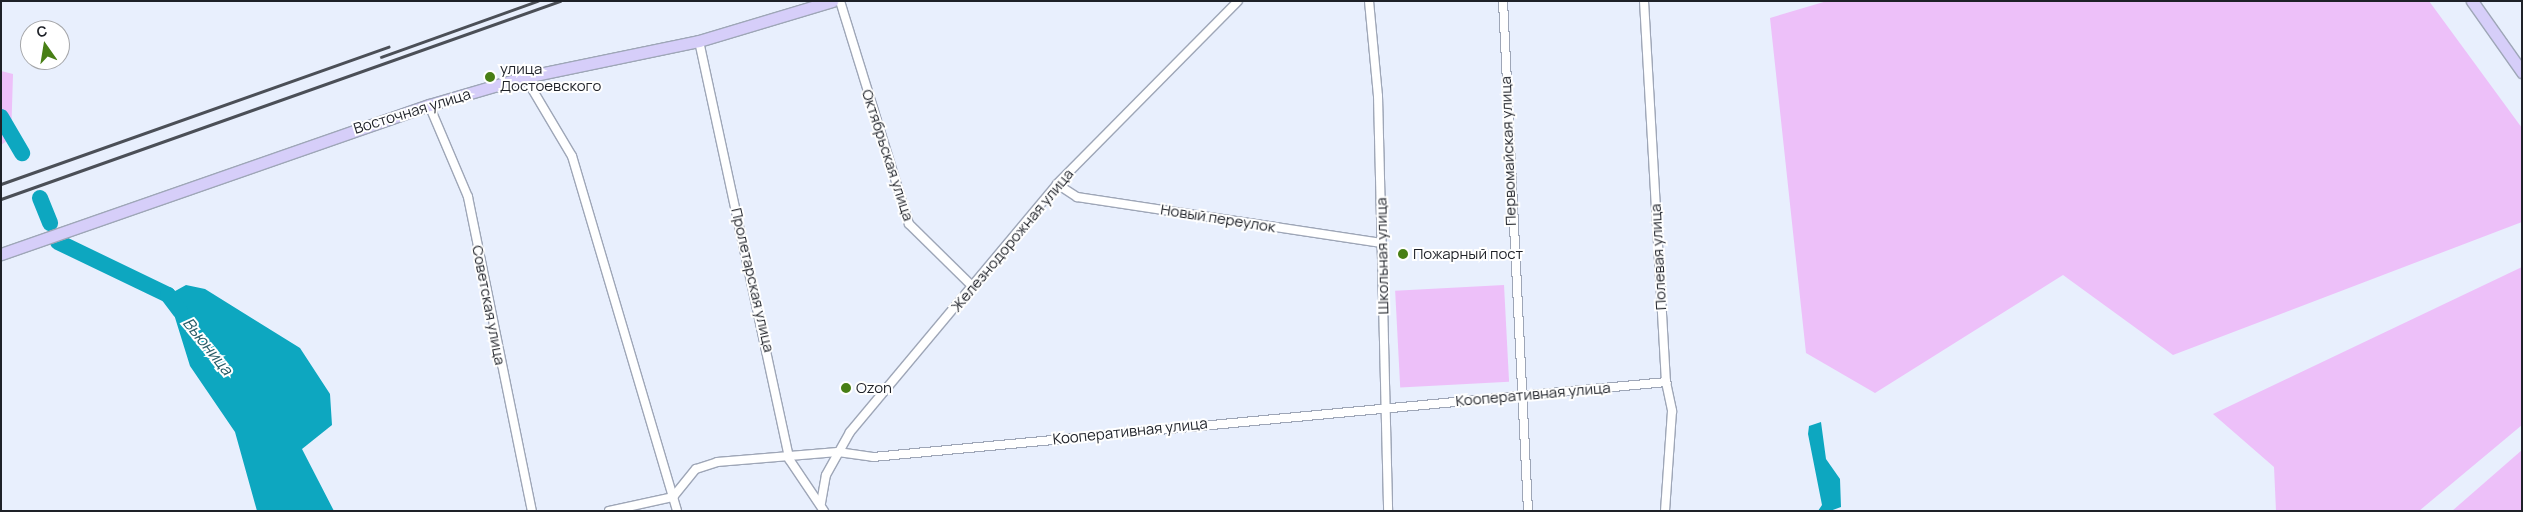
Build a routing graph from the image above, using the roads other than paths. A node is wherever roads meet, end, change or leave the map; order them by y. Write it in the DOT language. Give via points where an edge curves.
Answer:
graph roads {
  1 [pos="832,1"];
  2 [pos="840,1"];
  3 [pos="1238,1"];
  4 [pos="1369,1"];
  5 [pos="1503,1"];
  6 [pos="1644,1"];
  7 [pos="2472,1"];
  8 [pos="699,40"];
  9 [pos="2522,72"];
  10 [pos="525,77"];
  11 [pos="430,105"];
  12 [pos="1057,184"];
  13 [pos="1382,243"];
  14 [pos="1,254"];
  15 [pos="972,287"];
  16 [pos="1666,382"];
  17 [pos="1521,396"];
  18 [pos="1385,407"];
  19 [pos="838,452"];
  20 [pos="789,459"];
  21 [pos="673,497"];
  22 [pos="823,507"];
  23 [pos="532,511"];
  24 [pos="609,511"];
  25 [pos="677,511"];
  26 [pos="1388,511"];
  27 [pos="1528,511"];
  28 [pos="1665,511"];
  1 -- 8 [label="main road, Восточная улица"];
  2 -- 15 [label="street, Октябрьская улица" via="910,224"];
  3 -- 12 [label="street, Железнодорожная улица"];
  4 -- 13 [label="street, Школьная улица" via="1378,96"];
  5 -- 17 [label="street, Первомайская улица"];
  6 -- 16 [label="street, Полевая улица"];
  7 -- 9 [label="main road"];
  8 -- 10 [label="main road, Восточная улица"];
  8 -- 20 [label="street, Пролетарская улица"];
  10 -- 11 [label="main road, Восточная улица"];
  10 -- 21 [label="street" via="572,156"];
  11 -- 14 [label="main road, Восточная улица" via="340,132"];
  11 -- 23 [label="street, Советская улица" via="468,197"];
  12 -- 13 [label="street, Новый переулок" via="1077,197"];
  12 -- 15 [label="street, Железнодорожная улица"];
  13 -- 18 [label="street, Школьная улица"];
  15 -- 19 [label="street, Железнодорожная улица"];
  16 -- 17 [label="street, Кооперативная улица"];
  16 -- 28 [label="street, Полевая улица" via="1672,411"];
  17 -- 18 [label="street, Кооперативная улица"];
  17 -- 27 [label="street, Первомайская улица"];
  18 -- 19 [label="street, Кооперативная улица" via="873,457"];
  18 -- 26 [label="street, Школьная улица"];
  19 -- 20 [label="street, Кооперативная улица"];
  19 -- 22 [label="street, Железнодорожная улица" via="826,475"];
  20 -- 21 [label="street, Кооперативная улица" via="718,462 696,469"];
  20 -- 22 [label="street, Пролетарская улица"];
  21 -- 24 [label="street"];
  21 -- 25 [label="street"];
}
